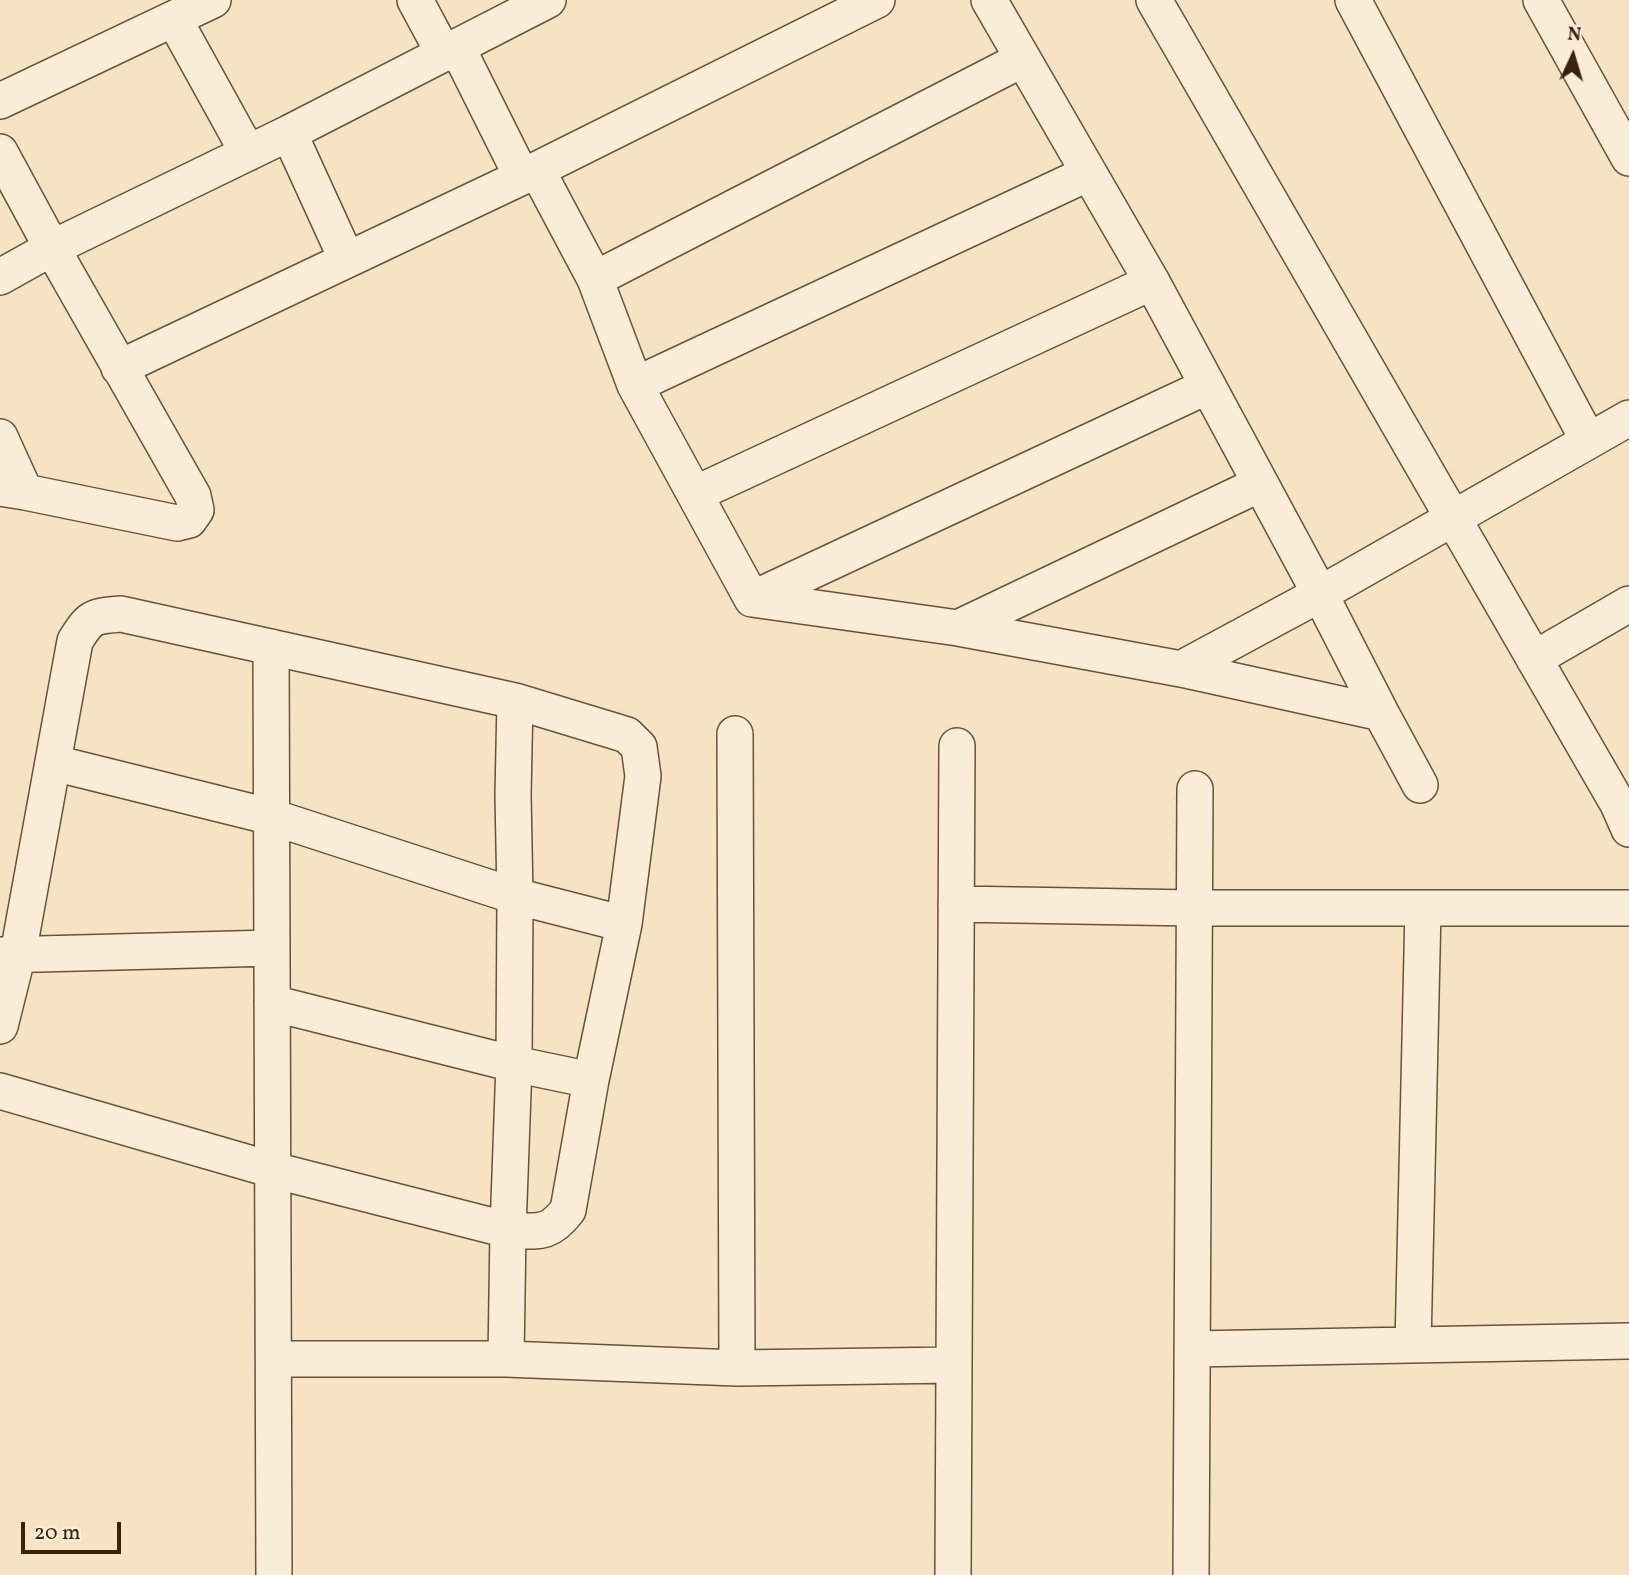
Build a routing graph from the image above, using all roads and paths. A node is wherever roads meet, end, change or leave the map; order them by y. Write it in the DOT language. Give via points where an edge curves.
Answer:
graph roads {
  1 [pos="213,0"];
  2 [pos="415,0"];
  3 [pos="548,0"];
  4 [pos="877,0"];
  5 [pos="989,0"];
  6 [pos="1154,0"];
  7 [pos="1353,0"];
  8 [pos="1541,0"];
  9 [pos="174,19"];
  10 [pos="451,50"];
  11 [pos="1023,59"];
  12 [pos="0,102"];
  13 [pos="289,133"];
  14 [pos="1624,138"];
  15 [pos="0,152"];
  16 [pos="248,153"];
  17 [pos="529,173"];
  18 [pos="1089,173"];
  19 [pos="52,248"];
  20 [pos="346,260"];
  21 [pos="0,277"];
  22 [pos="595,279"];
  23 [pos="1152,282"];
  24 [pos="119,368"];
  25 [pos="635,385"];
  26 [pos="1208,386"];
  27 [pos="1629,418"];
  28 [pos="0,437"];
  29 [pos="1588,440"];
  30 [pos="1260,484"];
  31 [pos="12,490"];
  32 [pos="695,494"];
  33 [pos="1454,518"];
  34 [pos="1320,594"];
  35 [pos="752,598"];
  36 [pos="1629,604"];
  37 [pos="958,628"];
  38 [pos="271,647"];
  39 [pos="1534,659"];
  40 [pos="1181,669"];
  41 [pos="515,701"];
  42 [pos="1381,713"];
  43 [pos="735,734"];
  44 [pos="957,746"];
  45 [pos="54,763"];
  46 [pos="1420,785"];
  47 [pos="1195,789"];
  48 [pos="272,817"];
  49 [pos="1629,829"];
  50 [pos="515,896"];
  51 [pos="956,904"];
  52 [pos="1194,908"];
  53 [pos="1629,908"];
  54 [pos="1423,909"];
  55 [pos="624,924"];
  56 [pos="272,948"];
  57 [pos="9,954"];
  58 [pos="272,1003"];
  59 [pos="0,1026"];
  60 [pos="514,1065"];
  61 [pos="591,1080"];
  62 [pos="0,1091"];
  63 [pos="273,1170"];
  64 [pos="508,1230"];
  65 [pos="1629,1341"];
  66 [pos="1413,1345"];
  67 [pos="1192,1349"];
  68 [pos="274,1359"];
  69 [pos="506,1359"];
  70 [pos="954,1365"];
  71 [pos="737,1368"];
  72 [pos="274,1575"];
  73 [pos="953,1575"];
  74 [pos="1191,1575"];
  1 -- 9 [label="street"];
  2 -- 10 [label="street"];
  3 -- 10 [label="street"];
  4 -- 17 [label="street"];
  5 -- 11 [label="street"];
  6 -- 33 [label="street"];
  7 -- 29 [label="street"];
  8 -- 14 [label="street"];
  9 -- 12 [label="street"];
  9 -- 16 [label="street"];
  10 -- 13 [label="street"];
  10 -- 17 [label="street"];
  11 -- 18 [label="street"];
  11 -- 22 [label="street"];
  13 -- 16 [label="street"];
  13 -- 20 [label="street"];
  15 -- 19 [label="street"];
  16 -- 19 [label="street"];
  17 -- 20 [label="street"];
  17 -- 22 [label="street"];
  18 -- 23 [label="street"];
  18 -- 25 [label="street"];
  19 -- 21 [label="street"];
  19 -- 24 [label="street"];
  20 -- 24 [label="street"];
  22 -- 25 [label="street"];
  23 -- 26 [label="street"];
  23 -- 32 [label="street"];
  24 -- 31 [label="street" via="192,496 196,510 189,520 177,523"];
  25 -- 32 [label="street"];
  26 -- 30 [label="street"];
  26 -- 35 [label="street"];
  27 -- 29 [label="street"];
  28 -- 31 [label="street"];
  29 -- 33 [label="street"];
  30 -- 34 [label="street"];
  30 -- 37 [label="street"];
  32 -- 35 [label="street"];
  33 -- 34 [label="street"];
  33 -- 39 [label="street"];
  34 -- 40 [label="street"];
  34 -- 42 [label="street"];
  35 -- 37 [label="street"];
  36 -- 39 [label="street"];
  37 -- 40 [label="street"];
  38 -- 41 [label="street"];
  38 -- 45 [label="street" via="121,614 87,622 75,641"];
  38 -- 48 [label="street"];
  39 -- 49 [label="street"];
  40 -- 42 [label="street"];
  41 -- 50 [label="street"];
  41 -- 55 [label="street" via="627,735 639,747 643,776"];
  42 -- 46 [label="street"];
  43 -- 71 [label="street"];
  44 -- 51 [label="street"];
  45 -- 48 [label="street"];
  45 -- 57 [label="street"];
  47 -- 52 [label="street"];
  48 -- 50 [label="street"];
  48 -- 56 [label="street"];
  50 -- 55 [label="street"];
  50 -- 60 [label="street"];
  51 -- 52 [label="street"];
  51 -- 70 [label="street"];
  52 -- 54 [label="street"];
  52 -- 67 [label="street"];
  53 -- 54 [label="street"];
  54 -- 66 [label="street"];
  55 -- 61 [label="street"];
  56 -- 57 [label="street"];
  56 -- 58 [label="street"];
  57 -- 59 [label="street"];
  58 -- 60 [label="street"];
  58 -- 63 [label="street"];
  60 -- 61 [label="street"];
  60 -- 64 [label="street"];
  61 -- 64 [label="street" via="568,1210 558,1223 543,1231"];
  62 -- 63 [label="street"];
  63 -- 64 [label="street"];
  63 -- 68 [label="street"];
  64 -- 69 [label="street"];
  65 -- 66 [label="street"];
  66 -- 67 [label="street"];
  67 -- 74 [label="street"];
  68 -- 69 [label="street"];
  68 -- 72 [label="street"];
  69 -- 71 [label="street"];
  70 -- 71 [label="street"];
  70 -- 73 [label="street"];
}
